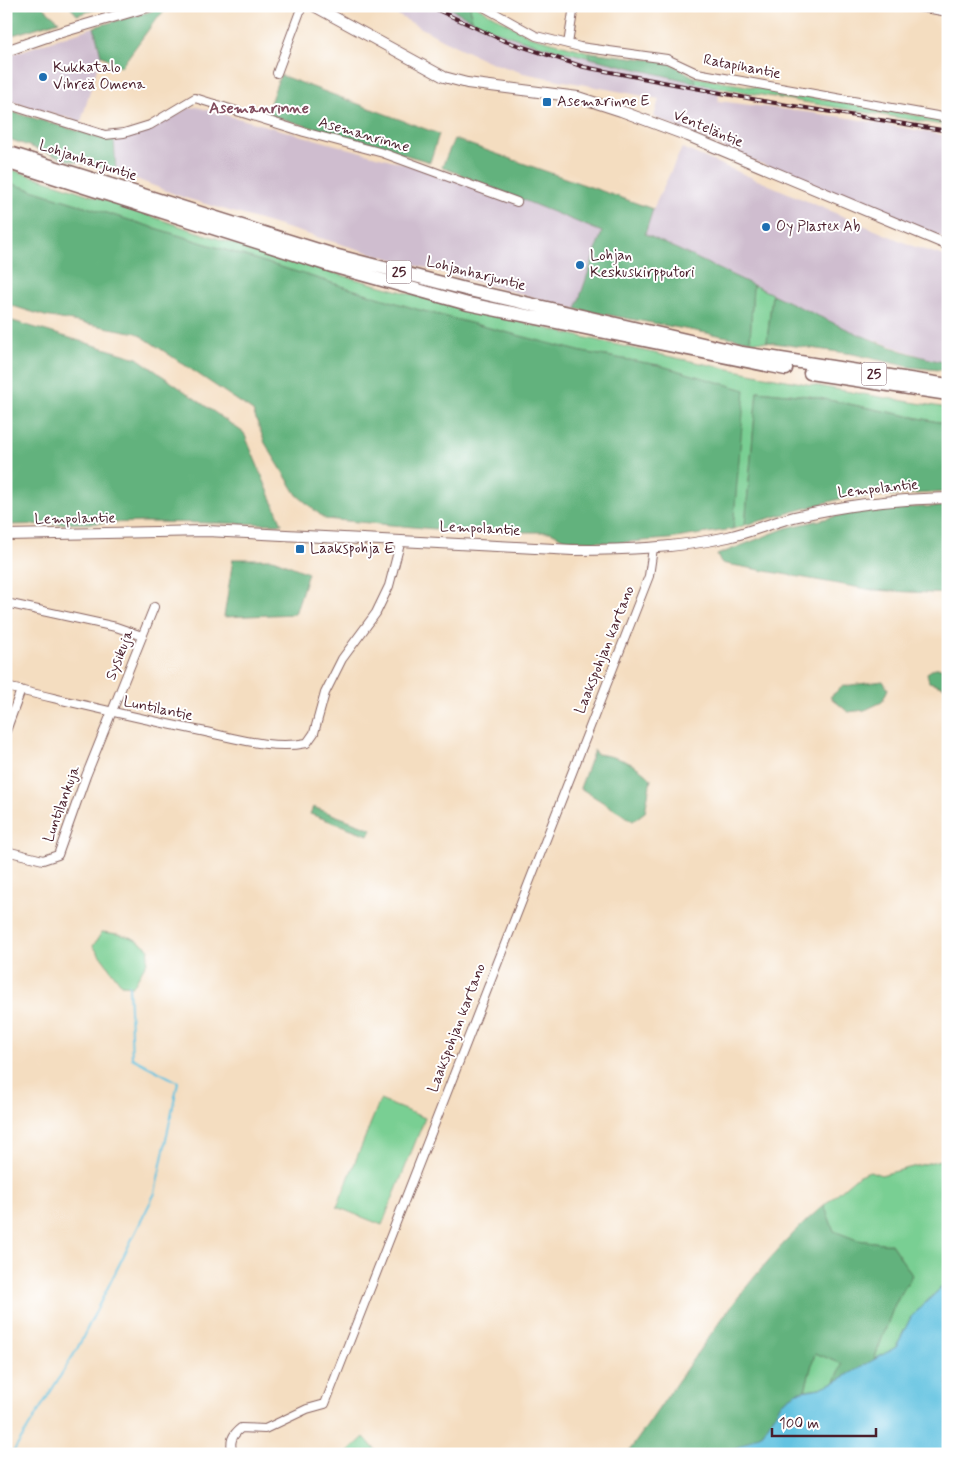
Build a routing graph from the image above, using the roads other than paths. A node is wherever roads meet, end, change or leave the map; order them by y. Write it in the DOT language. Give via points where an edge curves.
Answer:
graph roads {
  1 [pos="150,6"];
  2 [pos="302,6"];
  3 [pos="314,6"];
  4 [pos="482,6"];
  5 [pos="574,6"];
  6 [pos="913,6"];
  7 [pos="946,10"];
  8 [pos="568,44"];
  9 [pos="6,51"];
  10 [pos="277,73"];
  11 [pos="6,104"];
  12 [pos="948,118"];
  13 [pos="6,152"];
  14 [pos="6,162"];
  15 [pos="516,202"];
  16 [pos="948,245"];
  17 [pos="948,385"];
  18 [pos="884,386"];
  19 [pos="948,394"];
  20 [pos="948,402"];
  21 [pos="948,498"];
  22 [pos="6,535"];
  23 [pos="401,540"];
  24 [pos="653,548"];
  25 [pos="6,603"];
  26 [pos="154,607"];
  27 [pos="142,636"];
  28 [pos="6,687"];
  29 [pos="21,690"];
  30 [pos="112,713"];
  31 [pos="6,731"];
  32 [pos="6,851"];
  33 [pos="233,1454"];
  1 -- 9 [label="street"];
  2 -- 10 [label="street"];
  3 -- 16 [label="street, Venteläntie" via="444,77 578,97 621,110"];
  4 -- 8 [label="street, Ratapihantie" via="536,36"];
  5 -- 8 [label="street"];
  6 -- 7 [label="street"];
  8 -- 12 [label="street, Ratapihantie" via="667,59 697,73"];
  11 -- 15 [label="street, Asemanrinne" via="104,135 124,134 150,125 195,98 383,153"];
  13 -- 17 [label="highway, Lohjanharjuntie / 25" via="334,255 469,290 742,353"];
  14 -- 18 [label="highway, Lohjanharjuntie / 25" via="332,266 468,304 740,362"];
  18 -- 19 [label="highway, Lohjanharjuntie / 25"];
  18 -- 20 [label="highway" via="907,395"];
  21 -- 24 [label="street, Lempolantie" via="863,503 729,536"];
  22 -- 23 [label="street, Lempolantie" via="207,531"];
  23 -- 24 [label="street, Lempolantie" via="573,550"];
  23 -- 30 [label="street, Luntilantie" via="389,586 376,613 342,659 326,694 314,733 307,742 253,742"];
  24 -- 33 [label="street, Laakspohjan kartano" via="649,576 325,1404 265,1429 241,1428 230,1444"];
  25 -- 27 [label="street" via="116,627"];
  26 -- 27 [label="street, Sysikuja"];
  27 -- 30 [label="street, Sysikuja"];
  28 -- 29 [label="street, Luntilantie"];
  29 -- 30 [label="street, Luntilantie"];
  29 -- 31 [label="street"];
  30 -- 32 [label="street, Luntilankuja" via="58,854 43,860"];
}
